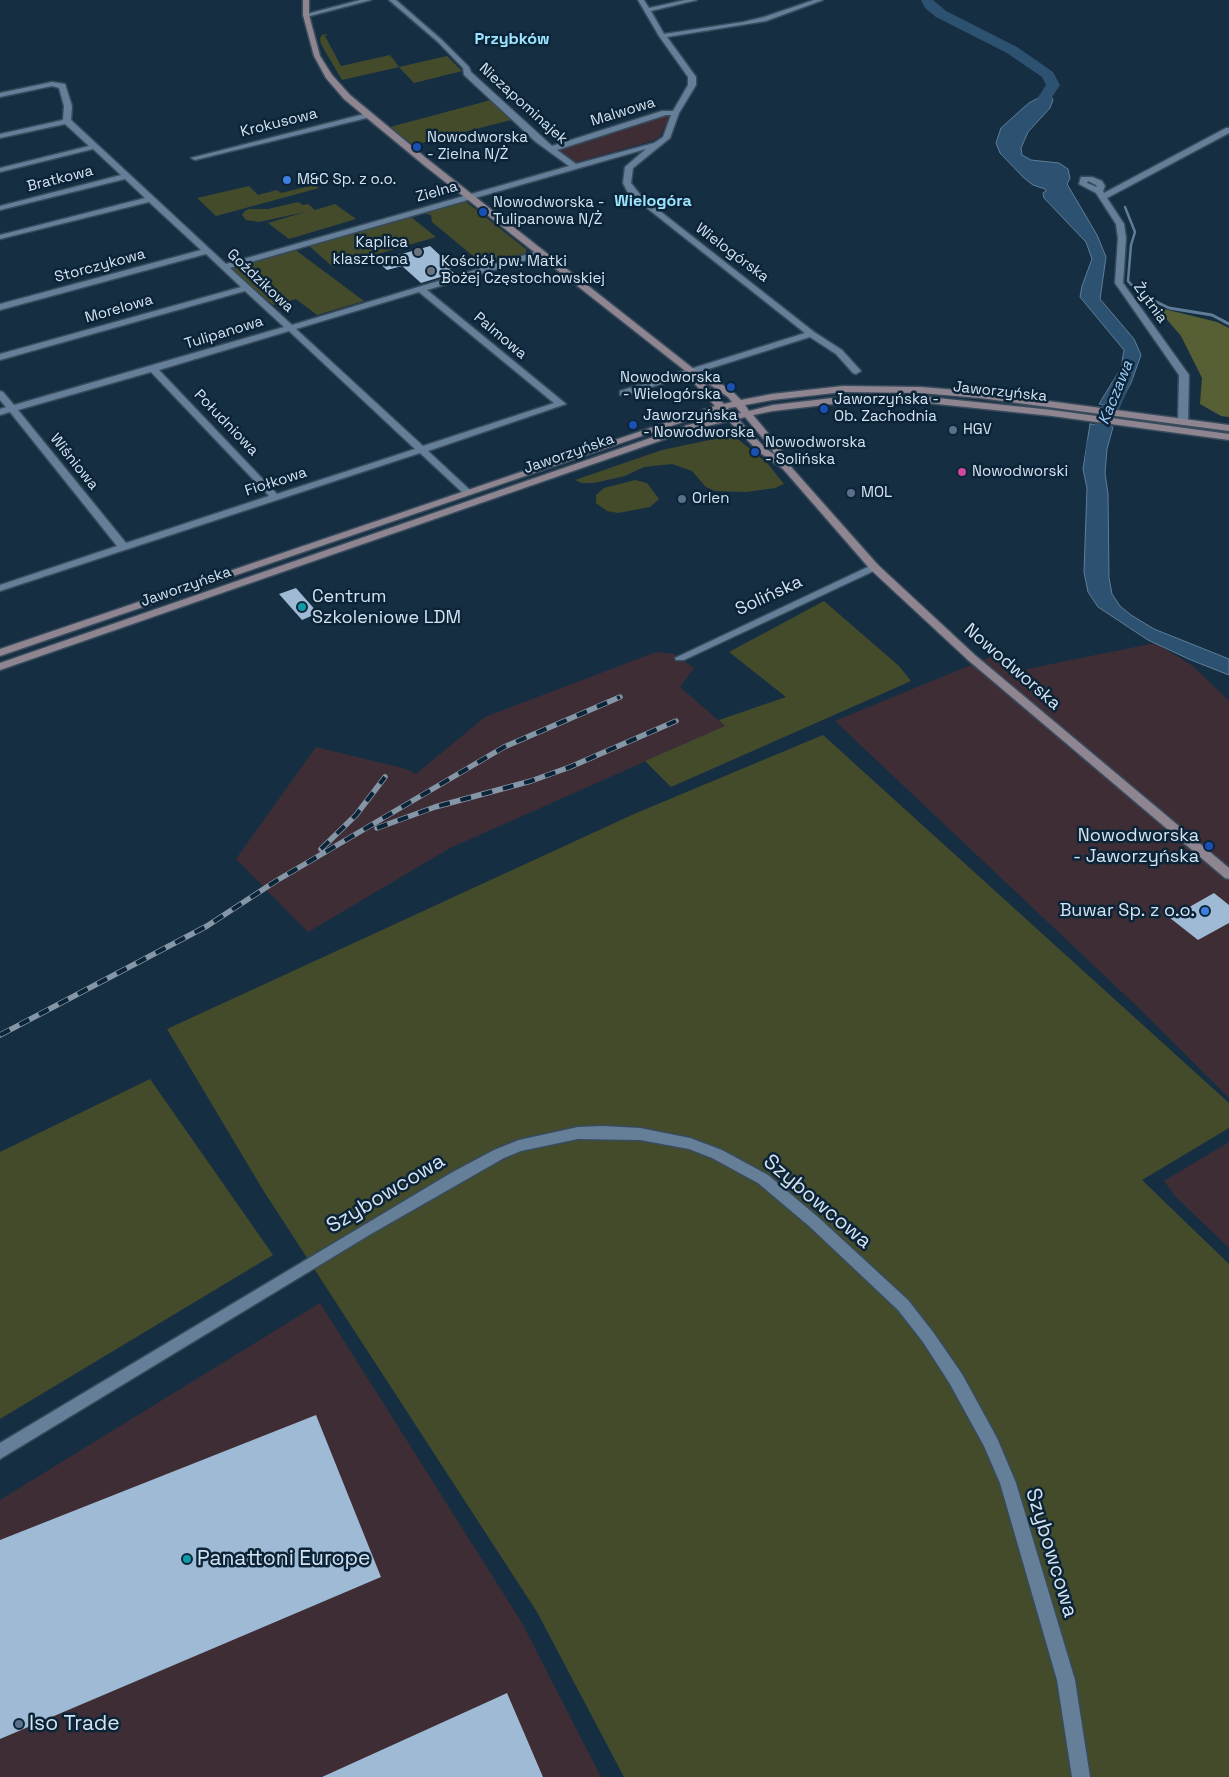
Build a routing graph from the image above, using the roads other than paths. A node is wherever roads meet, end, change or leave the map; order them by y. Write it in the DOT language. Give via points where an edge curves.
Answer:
graph roads {
  1 [pos="306,0"];
  2 [pos="368,0"];
  3 [pos="392,0"];
  4 [pos="641,0"];
  5 [pos="694,0"];
  6 [pos="820,0"];
  7 [pos="647,10"];
  8 [pos="306,15"];
  9 [pos="662,36"];
  10 [pos="0,95"];
  11 [pos="675,114"];
  12 [pos="368,115"];
  13 [pos="67,120"];
  14 [pos="1229,130"];
  15 [pos="0,136"];
  16 [pos="657,145"];
  17 [pos="94,147"];
  18 [pos="551,149"];
  19 [pos="195,158"];
  20 [pos="573,166"];
  21 [pos="0,170"];
  22 [pos="127,176"];
  23 [pos="469,196"];
  24 [pos="150,199"];
  25 [pos="0,208"];
  26 [pos="0,237"];
  27 [pos="207,251"];
  28 [pos="541,253"];
  29 [pos="224,267"];
  30 [pos="245,288"];
  31 [pos="421,289"];
  32 [pos="0,307"];
  33 [pos="290,328"];
  34 [pos="811,334"];
  35 [pos="0,357"];
  36 [pos="153,369"];
  37 [pos="856,371"];
  38 [pos="692,372"];
  39 [pos="623,393"];
  40 [pos="0,394"];
  41 [pos="738,403"];
  42 [pos="561,404"];
  43 [pos="721,407"];
  44 [pos="12,409"];
  45 [pos="0,412"];
  46 [pos="1074,412"];
  47 [pos="747,413"];
  48 [pos="730,417"];
  49 [pos="1142,421"];
  50 [pos="1183,422"];
  51 [pos="1229,428"];
  52 [pos="1229,436"];
  53 [pos="420,450"];
  54 [pos="788,469"];
  55 [pos="468,492"];
  56 [pos="276,498"];
  57 [pos="124,548"];
  58 [pos="874,567"];
  59 [pos="0,588"];
  60 [pos="0,653"];
  61 [pos="680,658"];
  62 [pos="0,667"];
  63 [pos="1229,875"];
  64 [pos="0,1452"];
  65 [pos="1081,1777"];
  1 -- 8 [label="main road, Nowodworska"];
  2 -- 8 [label="street"];
  3 -- 18 [label="street, Niezapominajek" via="440,41 467,73"];
  4 -- 7 [label="street, Wielogórska"];
  5 -- 7 [label="street"];
  6 -- 9 [label="street" via="766,19"];
  7 -- 9 [label="street, Wielogórska"];
  8 -- 12 [label="main road, Nowodworska" via="317,56 329,76"];
  9 -- 11 [label="street, Wielogórska" via="692,77 692,85"];
  10 -- 13 [label="street" via="52,84 62,86 68,106"];
  11 -- 16 [label="street, Wielogórska" via="666,138"];
  11 -- 18 [label="street, Malwowa" via="665,113"];
  12 -- 19 [label="street, Krokusowa"];
  12 -- 23 [label="main road, Nowodworska"];
  13 -- 15 [label="street"];
  13 -- 17 [label="street, Goździkowa"];
  14 -- 50 [label="street, Żytnia" via="1101,194 1120,224 1119,283 1184,375"];
  16 -- 20 [label="street, Zielna"];
  16 -- 34 [label="street, Wielogórska" via="630,167 627,183 631,191"];
  17 -- 21 [label="street"];
  17 -- 22 [label="street, Goździkowa"];
  18 -- 20 [label="street, Niezapominajek"];
  20 -- 23 [label="street, Zielna"];
  22 -- 24 [label="street, Goździkowa"];
  22 -- 25 [label="street, Bratkowa"];
  23 -- 28 [label="main road, Nowodworska"];
  23 -- 29 [label="street, Zielna"];
  24 -- 26 [label="street"];
  24 -- 27 [label="street, Goździkowa"];
  27 -- 29 [label="street, Goździkowa"];
  27 -- 32 [label="street, Storczykowa"];
  28 -- 31 [label="street, Tulipanowa"];
  28 -- 38 [label="main road, Nowodworska"];
  29 -- 30 [label="street, Goździkowa"];
  30 -- 33 [label="street, Goździkowa"];
  30 -- 35 [label="street, Morelowa"];
  31 -- 33 [label="street, Tulipanowa"];
  31 -- 42 [label="street, Palmowa"];
  33 -- 36 [label="street, Tulipanowa"];
  33 -- 53 [label="street, Goździkowa"];
  34 -- 37 [label="street, Wielogórska" via="839,352"];
  34 -- 38 [label="street"];
  36 -- 44 [label="street, Tulipanowa"];
  36 -- 56 [label="street, Południowa"];
  38 -- 39 [label="street"];
  38 -- 41 [label="main road, Nowodworska" via="707,378"];
  38 -- 43 [label="main road, Nowodworska"];
  40 -- 44 [label="street, Wiśniowa"];
  41 -- 43 [label="main road, Jaworzyńska"];
  41 -- 46 [label="main road, Jaworzyńska" via="807,392 884,388 956,392"];
  41 -- 47 [label="main road, Nowodworska"];
  42 -- 53 [label="street, Fiołkowa"];
  43 -- 48 [label="main road, Nowodworska"];
  43 -- 55 [label="main road, Jaworzyńska"];
  44 -- 45 [label="street, Tulipanowa"];
  44 -- 57 [label="street, Wiśniowa"];
  46 -- 47 [label="main road, Jaworzyńska" via="879,398 802,404"];
  46 -- 49 [label="main road, Jaworzyńska"];
  47 -- 48 [label="main road, Jaworzyńska"];
  47 -- 54 [label="main road, Nowodworska" via="776,447"];
  48 -- 54 [label="main road, Nowodworska" via="762,450"];
  48 -- 62 [label="main road, Jaworzyńska"];
  49 -- 50 [label="main road, Jaworzyńska"];
  49 -- 52 [label="main road, Jaworzyńska"];
  50 -- 51 [label="main road, Jaworzyńska"];
  53 -- 55 [label="street, Goździkowa"];
  53 -- 56 [label="street, Fiołkowa"];
  54 -- 58 [label="main road, Nowodworska"];
  55 -- 60 [label="main road, Jaworzyńska"];
  56 -- 57 [label="street, Fiołkowa"];
  57 -- 59 [label="street, Fiołkowa"];
  58 -- 61 [label="street, Solińska"];
  58 -- 63 [label="main road, Nowodworska" via="972,658"];
  64 -- 65 [label="street, Szybowcowa" via="448,1181 499,1154 534,1142 578,1133 640,1134 690,1144 717,1154 763,1179 814,1222 903,1305 956,1379 991,1443 1008,1483 1066,1680"];
}
